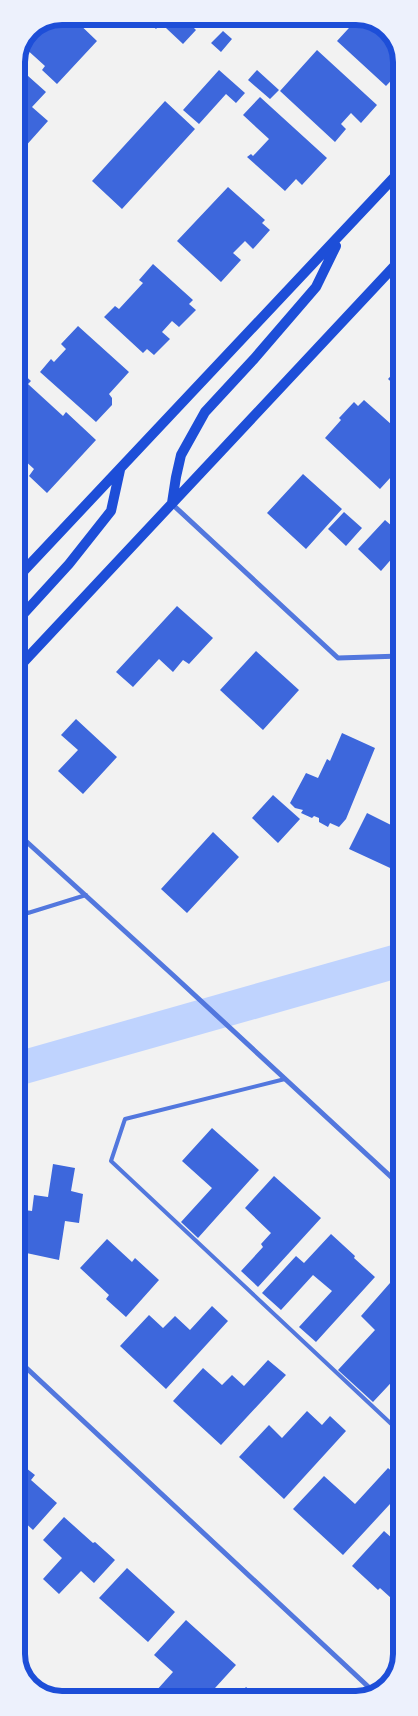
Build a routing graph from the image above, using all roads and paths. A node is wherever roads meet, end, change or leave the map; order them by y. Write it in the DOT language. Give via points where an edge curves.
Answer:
graph roads {
  1 [pos="393,179"];
  2 [pos="340,236"];
  3 [pos="393,268"];
  4 [pos="120,469"];
  5 [pos="172,503"];
  6 [pos="25,569"];
  7 [pos="25,611"];
  8 [pos="393,656"];
  9 [pos="25,660"];
  10 [pos="25,840"];
  11 [pos="86,895"];
  12 [pos="25,910"];
  13 [pos="285,1079"];
  14 [pos="393,1179"];
  15 [pos="25,1367"];
  16 [pos="393,1426"];
  17 [pos="370,1688"];
  1 -- 2 [label="main road"];
  2 -- 4 [label="main road"];
  2 -- 5 [label="main road" via="316,287 205,412 181,455"];
  3 -- 5 [label="main road"];
  4 -- 6 [label="main road"];
  4 -- 7 [label="main road" via="111,512"];
  5 -- 8 [label="street" via="338,658"];
  5 -- 9 [label="main road"];
  10 -- 11 [label="street"];
  11 -- 12 [label="lane" via="28,913"];
  11 -- 13 [label="street"];
  13 -- 14 [label="street"];
  13 -- 16 [label="lane" via="125,1119 111,1161"];
  15 -- 17 [label="street"];
}
